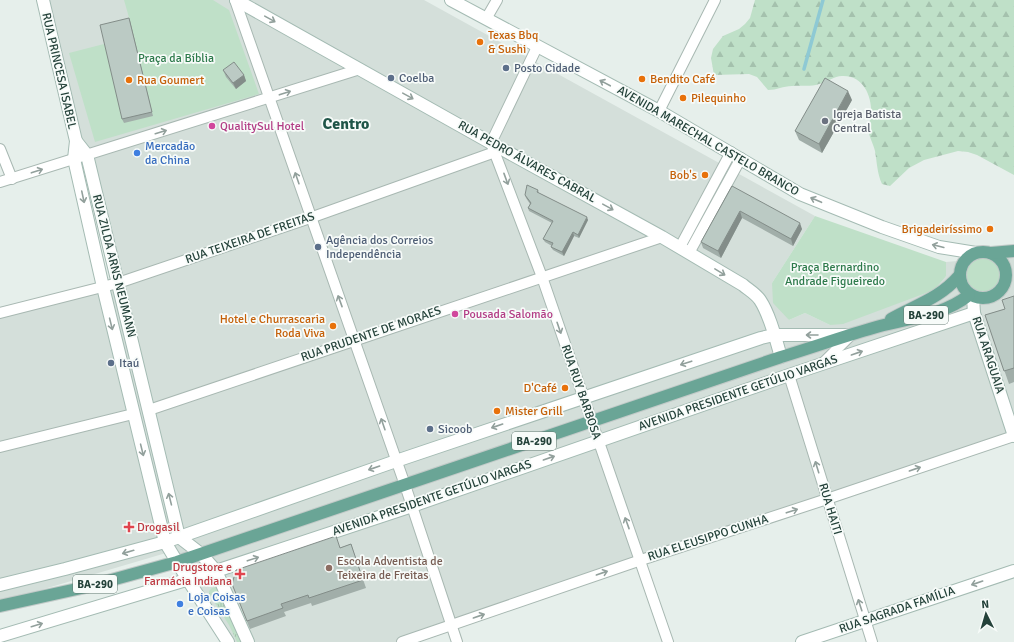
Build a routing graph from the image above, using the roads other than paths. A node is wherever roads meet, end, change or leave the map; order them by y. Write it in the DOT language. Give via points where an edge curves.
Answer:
graph roads {
  1 [pos="43,0"];
  2 [pos="235,0"];
  3 [pos="451,0"];
  4 [pos="497,0"];
  5 [pos="715,0"];
  6 [pos="486,19"];
  7 [pos="537,46"];
  8 [pos="360,69"];
  9 [pos="270,98"];
  10 [pos="659,111"];
  11 [pos="76,141"];
  12 [pos="493,148"];
  13 [pos="0,149"];
  14 [pos="87,155"];
  15 [pos="736,155"];
  16 [pos="74,159"];
  17 [pos="12,179"];
  18 [pos="0,182"];
  19 [pos="310,218"];
  20 [pos="662,237"];
  21 [pos="684,250"];
  22 [pos="1014,251"];
  23 [pos="976,253"];
  24 [pos="991,253"];
  25 [pos="959,276"];
  26 [pos="542,277"];
  27 [pos="118,283"];
  28 [pos="1014,285"];
  29 [pos="103,288"];
  30 [pos="1001,291"];
  31 [pos="971,296"];
  32 [pos="0,313"];
  33 [pos="974,313"];
  34 [pos="879,326"];
  35 [pos="774,335"];
  36 [pos="851,335"];
  37 [pos="354,340"];
  38 [pos="781,357"];
  39 [pos="821,365"];
  40 [pos="789,376"];
  41 [pos="583,397"];
  42 [pos="149,410"];
  43 [pos="133,414"];
  44 [pos="591,421"];
  45 [pos="1014,436"];
  46 [pos="598,441"];
  47 [pos="0,447"];
  48 [pos="396,461"];
  49 [pos="405,485"];
  50 [pos="827,499"];
  51 [pos="412,506"];
  52 [pos="179,537"];
  53 [pos="165,542"];
  54 [pos="201,554"];
  55 [pos="641,560"];
  56 [pos="177,562"];
  57 [pos="216,571"];
  58 [pos="1014,571"];
  59 [pos="188,580"];
  60 [pos="0,585"];
  61 [pos="0,606"];
  62 [pos="866,621"];
  63 [pos="452,625"];
  64 [pos="0,636"];
  65 [pos="228,642"];
  66 [pos="248,642"];
  67 [pos="402,642"];
  68 [pos="457,642"];
  69 [pos="668,642"];
  70 [pos="802,642"];
  71 [pos="872,642"];
  1 -- 11 [label="street, RUA PRINCESA ISABEL"];
  2 -- 8 [label="street, RUA PEDRO ÁLVARES CABRAL, one-way"];
  2 -- 9 [label="street"];
  3 -- 6 [label="street, AVENIDA MARECHAL CASTELO BRANCO"];
  4 -- 6 [label="street"];
  5 -- 10 [label="street"];
  6 -- 7 [label="street, AVENIDA MARECHAL CASTELO BRANCO"];
  10 -- 7 [label="street, AVENIDA MARECHAL CASTELO BRANCO, one-way"];
  7 -- 12 [label="street"];
  9 -- 8 [label="street, one-way"];
  8 -- 12 [label="street, RUA PEDRO ÁLVARES CABRAL, one-way"];
  14 -- 9 [label="street, one-way"];
  19 -- 9 [label="street, one-way"];
  10 -- 15 [label="street, AVENIDA MARECHAL CASTELO BRANCO"];
  11 -- 14 [label="street, RUA PRINCESA ISABEL"];
  11 -- 16 [label="street, RUA PRINCESA ISABEL"];
  12 -- 19 [label="street, RUA TEIXEIRA DE FREITAS"];
  12 -- 20 [label="street, RUA PEDRO ÁLVARES CABRAL, one-way"];
  12 -- 26 [label="street, RUA RUY BARBOSA, one-way"];
  13 -- 17 [label="street"];
  14 -- 16 [label="street"];
  14 -- 27 [label="street, RUA ZILDA ARNS NEUMANN"];
  15 -- 21 [label="street"];
  23 -- 15 [label="street, AVENIDA MARECHAL CASTELO BRANCO, one-way" via="939,246 882,228 800,194"];
  17 -- 16 [label="street, one-way"];
  16 -- 29 [label="street, RUA ZILDA ARNS NEUMANN, one-way"];
  17 -- 18 [label="street"];
  19 -- 27 [label="street, RUA TEIXEIRA DE FREITAS"];
  37 -- 19 [label="street, one-way"];
  20 -- 21 [label="street, RUA PEDRO ÁLVARES CABRAL"];
  20 -- 26 [label="street, RUA PRUDENTE DE MORAES"];
  21 -- 35 [label="street, RUA PEDRO ÁLVARES CABRAL, one-way" via="754,294 760,300"];
  22 -- 24 [label="main road"];
  23 -- 24 [label="main road"];
  23 -- 25 [label="main road" via="964,261"];
  24 -- 30 [label="main road" via="1004,265 1006,278"];
  25 -- 31 [label="main road" via="964,290"];
  25 -- 34 [label="main road, AVENIDA PRESIDENTE GETÚLIO VARGAS / BA-290" via="938,295"];
  26 -- 37 [label="street, RUA PRUDENTE DE MORAES"];
  26 -- 41 [label="street, RUA RUY BARBOSA, one-way"];
  27 -- 29 [label="street, RUA TEIXEIRA DE FREITAS"];
  27 -- 42 [label="street, RUA ZILDA ARNS NEUMANN"];
  28 -- 30 [label="main road"];
  29 -- 32 [label="street, RUA TEIXEIRA DE FREITAS"];
  29 -- 43 [label="street, RUA ZILDA ARNS NEUMANN, one-way"];
  30 -- 31 [label="main road" via="983,299"];
  31 -- 33 [label="street, RUA ARAGUAIA"];
  31 -- 34 [label="main road, AVENIDA PRESIDENTE GETÚLIO VARGAS / BA-290" via="944,310"];
  39 -- 33 [label="street, AVENIDA PRESIDENTE GETÚLIO VARGAS, one-way"];
  33 -- 45 [label="street, RUA ARAGUAIA"];
  34 -- 36 [label="main road, AVENIDA PRESIDENTE GETÚLIO VARGAS / BA-290"];
  36 -- 35 [label="street, AVENIDA PRESIDENTE GETÚLIO VARGAS, one-way"];
  35 -- 38 [label="street, RUA PEDRO ÁLVARES CABRAL"];
  35 -- 41 [label="street, AVENIDA PRESIDENTE GETÚLIO VARGAS, one-way"];
  36 -- 38 [label="main road, AVENIDA PRESIDENTE GETÚLIO VARGAS / BA-290"];
  36 -- 39 [label="street"];
  37 -- 42 [label="street, RUA PRUDENTE DE MORAES"];
  48 -- 37 [label="street, one-way"];
  38 -- 44 [label="main road, AVENIDA PRESIDENTE GETÚLIO VARGAS / BA-290"];
  39 -- 40 [label="street, AVENIDA PRESIDENTE GETÚLIO VARGAS"];
  40 -- 46 [label="street, AVENIDA PRESIDENTE GETÚLIO VARGAS"];
  50 -- 40 [label="street, RUA HAITI, one-way"];
  41 -- 44 [label="street, RUA RUY BARBOSA"];
  41 -- 48 [label="street, AVENIDA PRESIDENTE GETÚLIO VARGAS, one-way"];
  52 -- 42 [label="street, RUA ZILDA ARNS NEUMANN, one-way"];
  43 -- 47 [label="street"];
  43 -- 53 [label="street, RUA ZILDA ARNS NEUMANN, one-way"];
  44 -- 46 [label="street, RUA RUY BARBOSA"];
  44 -- 49 [label="main road, AVENIDA PRESIDENTE GETÚLIO VARGAS / BA-290"];
  50 -- 45 [label="street, RUA ELEUSIPPO CUNHA, one-way"];
  51 -- 46 [label="street, AVENIDA PRESIDENTE GETÚLIO VARGAS, one-way"];
  55 -- 46 [label="street, RUA RUY BARBOSA, one-way"];
  48 -- 49 [label="street"];
  48 -- 52 [label="street, AVENIDA PRESIDENTE GETÚLIO VARGAS, one-way"];
  49 -- 51 [label="street"];
  49 -- 54 [label="main road, AVENIDA PRESIDENTE GETÚLIO VARGAS / BA-290"];
  55 -- 50 [label="street, RUA ELEUSIPPO CUNHA, one-way"];
  62 -- 50 [label="street, RUA HAITI, one-way"];
  57 -- 51 [label="street, AVENIDA PRESIDENTE GETÚLIO VARGAS, one-way"];
  51 -- 63 [label="street"];
  52 -- 53 [label="street, AVENIDA PRESIDENTE GETÚLIO VARGAS"];
  52 -- 54 [label="street"];
  53 -- 56 [label="street, RUA ZILDA ARNS NEUMANN"];
  53 -- 60 [label="street, AVENIDA PRESIDENTE GETÚLIO VARGAS, one-way"];
  54 -- 56 [label="main road, AVENIDA PRESIDENTE GETÚLIO VARGAS / BA-290"];
  54 -- 57 [label="street"];
  63 -- 55 [label="street, RUA ELEUSIPPO CUNHA, one-way"];
  55 -- 69 [label="street, RUA RUY BARBOSA"];
  56 -- 59 [label="street, RUA ZILDA ARNS NEUMANN"];
  56 -- 61 [label="main road, AVENIDA PRESIDENTE GETÚLIO VARGAS / BA-290" via="86,587"];
  57 -- 59 [label="street, AVENIDA PRESIDENTE GETÚLIO VARGAS"];
  57 -- 66 [label="street"];
  58 -- 62 [label="street, RUA SAGRADA FAMÍLIA, one-way"];
  64 -- 59 [label="street, AVENIDA PRESIDENTE GETÚLIO VARGAS, one-way"];
  59 -- 65 [label="street, RUA ZILDA ARNS NEUMANN"];
  62 -- 70 [label="street, RUA SAGRADA FAMÍLIA"];
  62 -- 71 [label="street, RUA HAITI"];
  63 -- 67 [label="street, RUA ELEUSIPPO CUNHA"];
  63 -- 68 [label="street"];
}
